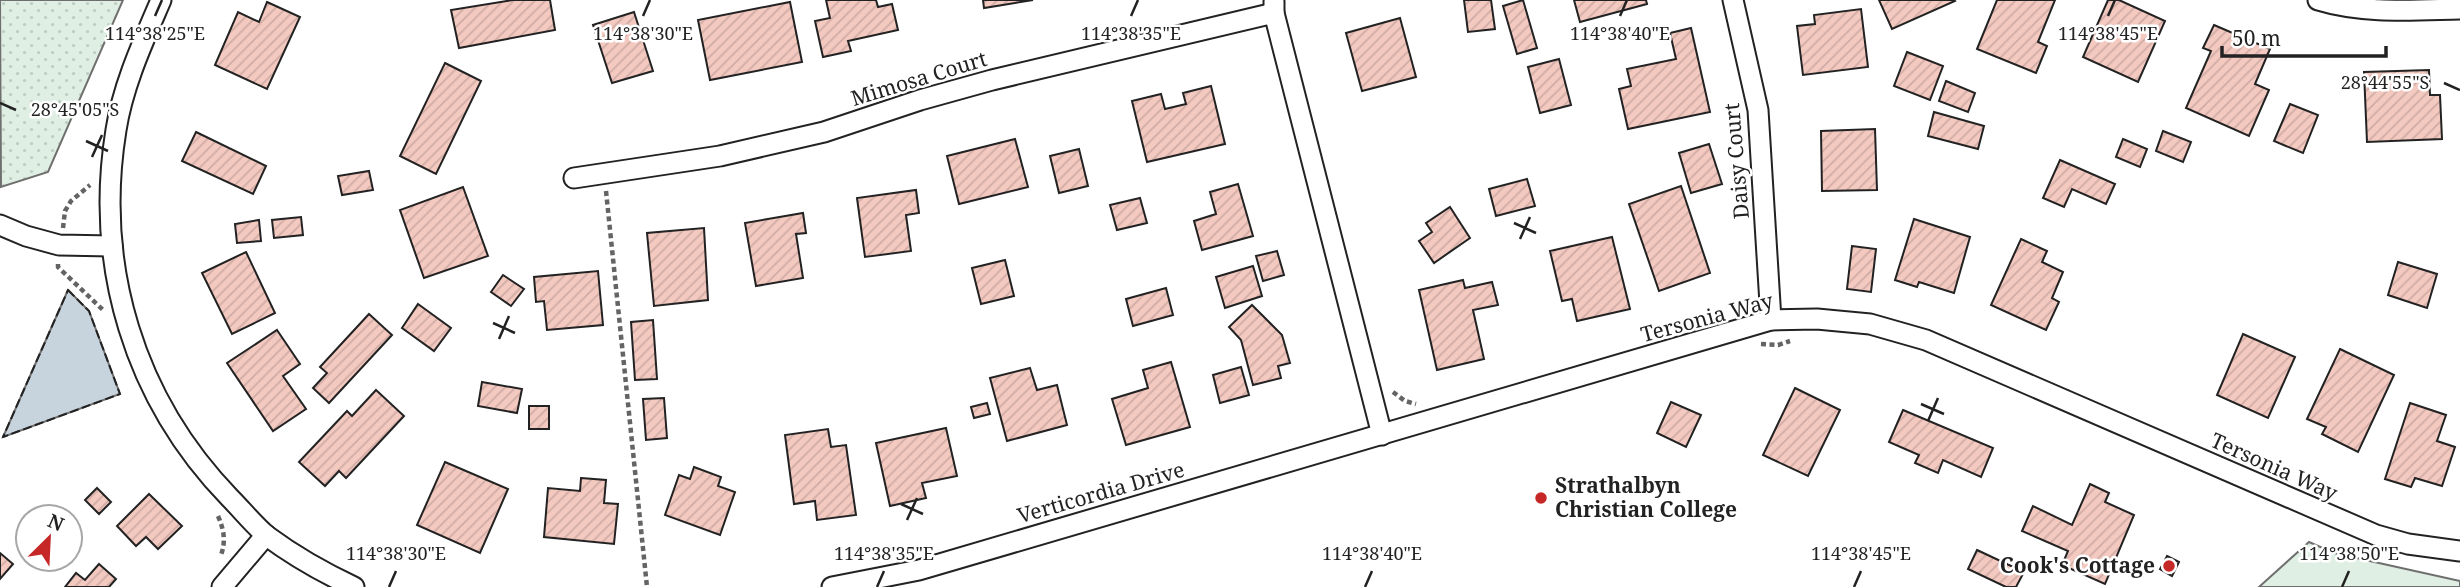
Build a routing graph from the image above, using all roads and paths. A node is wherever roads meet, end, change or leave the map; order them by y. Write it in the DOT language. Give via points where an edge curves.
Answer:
graph roads {
  1 [pos="161,0"];
  2 [pos="1733,0"];
  3 [pos="2318,0"];
  4 [pos="1274,6"];
  5 [pos="2460,9"];
  6 [pos="574,178"];
  7 [pos="606,192"];
  8 [pos="0,225"];
  9 [pos="112,247"];
  10 [pos="1771,320"];
  11 [pos="1797,337"];
  12 [pos="1753,343"];
  13 [pos="1382,435"];
  14 [pos="266,535"];
  15 [pos="2460,551"];
  16 [pos="222,587"];
  17 [pos="354,587"];
  18 [pos="647,587"];
  19 [pos="832,587"];
  1 -- 9 [label="street" via="135,59 116,130 111,171"];
  2 -- 10 [label="street, Daisy Court" via="1758,110"];
  3 -- 5 [label="street" via="2378,10"];
  4 -- 6 [label="street, Mimosa Court" via="920,100 824,132 720,156"];
  4 -- 13 [label="street"];
  7 -- 18 [label="path"];
  8 -- 9 [label="street" via="59,245"];
  9 -- 14 [label="street" via="116,282 147,378 179,436 211,478"];
  10 -- 13 [label="street, Tersonia Way"];
  10 -- 15 [label="street, Tersonia Way" via="1870,324 1926,340 2376,535"];
  11 -- 12 [label="path" via="1778,345"];
  13 -- 19 [label="street, Verticordia Drive" via="919,570"];
  14 -- 16 [label="street"];
  14 -- 17 [label="street"];
}
